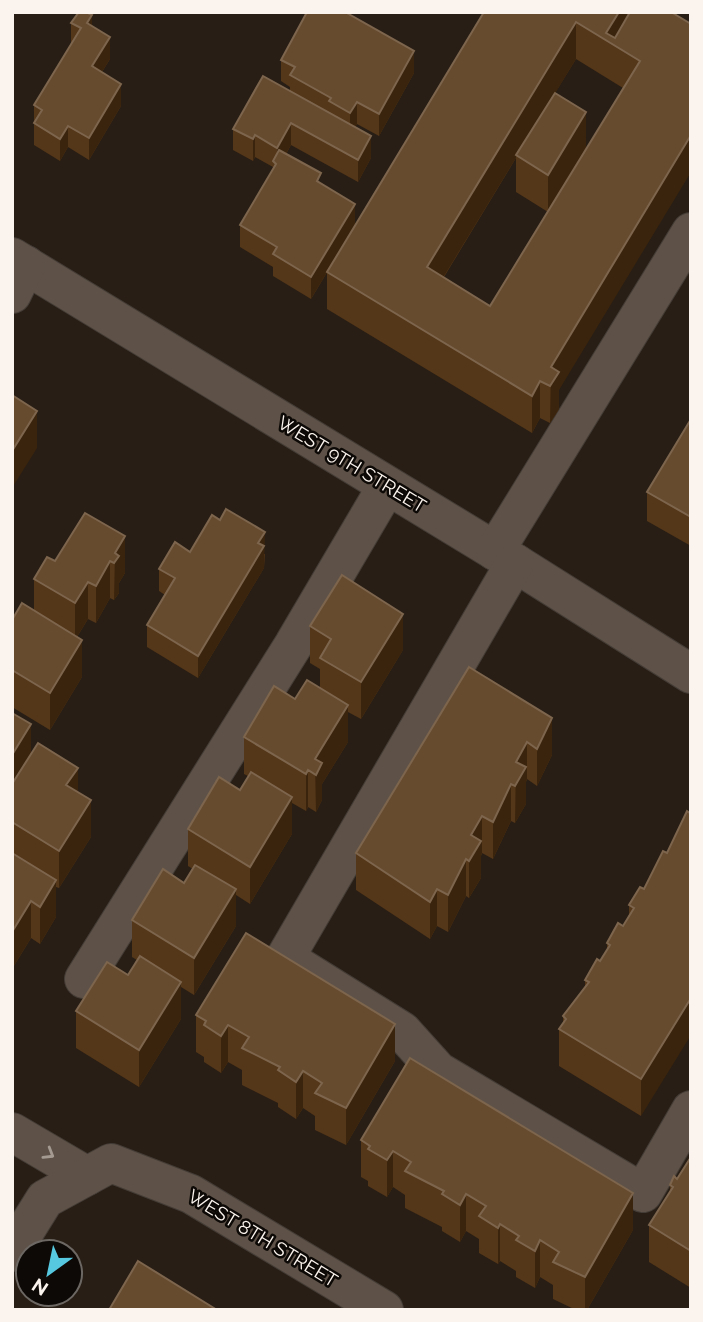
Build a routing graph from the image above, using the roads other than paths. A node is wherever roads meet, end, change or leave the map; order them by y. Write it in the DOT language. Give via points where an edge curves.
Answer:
graph roads {
  1 [pos="691,232"];
  2 [pos="17,272"];
  3 [pos="387,486"];
  4 [pos="505,557"];
  5 [pos="691,674"];
  6 [pos="84,979"];
  7 [pos="691,1110"];
  8 [pos="12,1132"];
  9 [pos="87,1176"];
  10 [pos="12,1252"];
  11 [pos="384,1310"];
  1 -- 4 [label="street"];
  2 -- 3 [label="street, WEST 9TH STREET"];
  3 -- 4 [label="street, WEST 9TH STREET"];
  3 -- 6 [label="street"];
  4 -- 5 [label="street, WEST 9TH STREET"];
  4 -- 7 [label="street" via="285,958 402,1031 438,1071 643,1193"];
  8 -- 9 [label="street, one-way"];
  9 -- 10 [label="street, WEST 8TH STREET" via="46,1199"];
  9 -- 11 [label="street, WEST 8TH STREET" via="111,1163 191,1194"];
}
